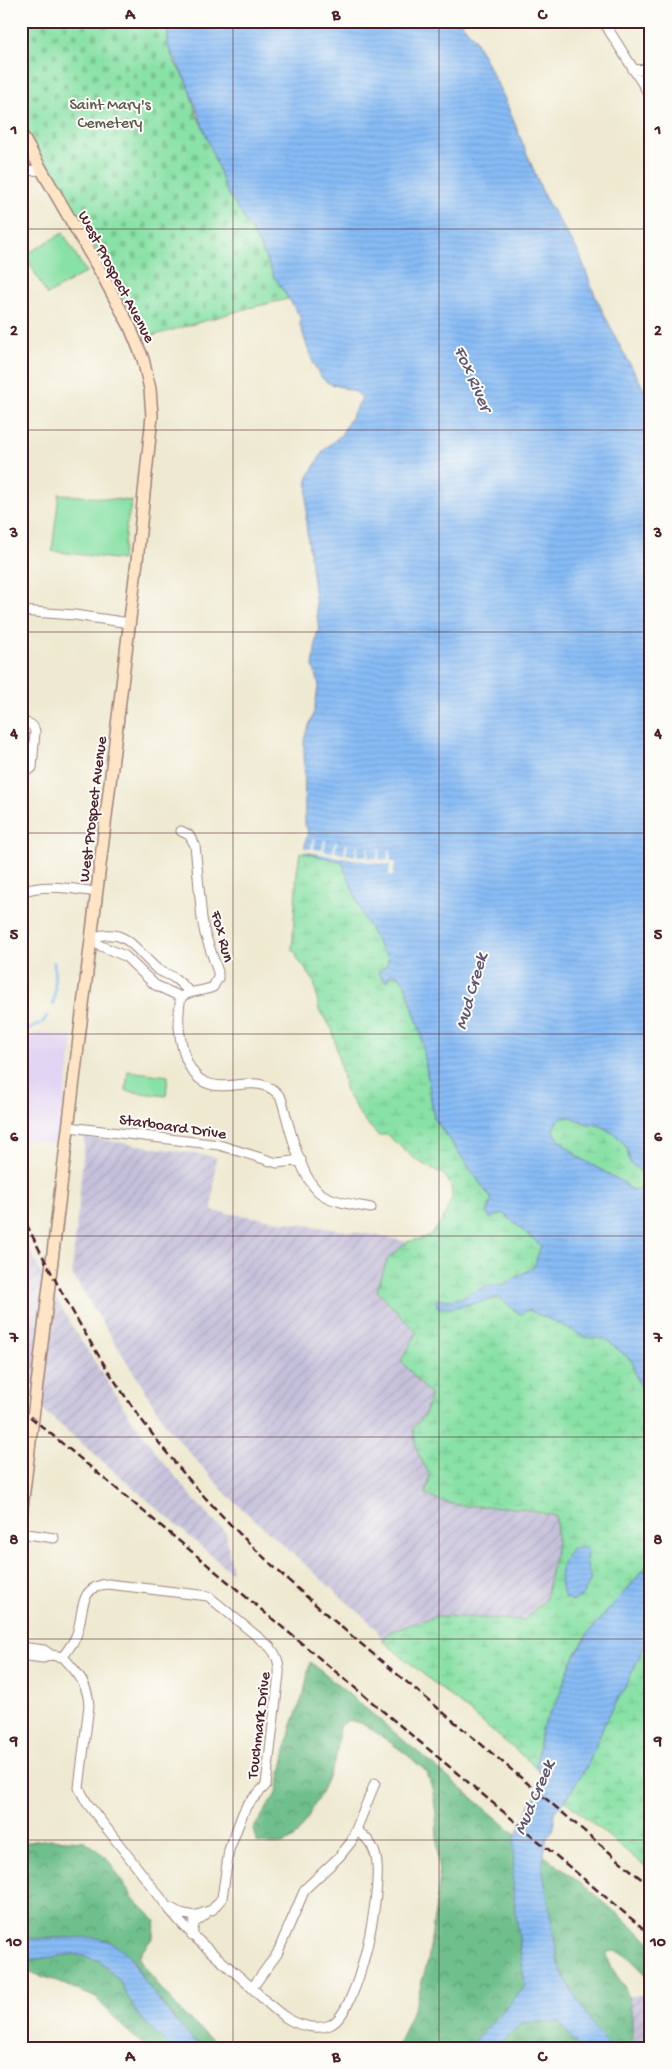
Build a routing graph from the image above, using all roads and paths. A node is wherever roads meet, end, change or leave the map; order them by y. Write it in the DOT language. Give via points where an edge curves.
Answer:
graph roads {
  1 [pos="603,21"];
  2 [pos="651,69"];
  3 [pos="633,70"];
  4 [pos="651,97"];
  5 [pos="21,134"];
  6 [pos="41,170"];
  7 [pos="21,171"];
  8 [pos="21,611"];
  9 [pos="130,623"];
  10 [pos="21,724"];
  11 [pos="21,770"];
  12 [pos="181,831"];
  13 [pos="21,892"];
  14 [pos="97,892"];
  15 [pos="92,938"];
  16 [pos="185,994"];
  17 [pos="69,1127"];
  18 [pos="301,1160"];
  19 [pos="371,1208"];
  20 [pos="21,1516"];
  21 [pos="21,1533"];
  22 [pos="54,1538"];
  23 [pos="21,1647"];
  24 [pos="21,1655"];
  25 [pos="51,1655"];
  26 [pos="63,1657"];
  27 [pos="375,1783"];
  28 [pos="356,1830"];
  29 [pos="167,1906"];
  30 [pos="209,1912"];
  31 [pos="192,1936"];
  32 [pos="252,1988"];
  1 -- 3 [label="street"];
  2 -- 3 [label="street"];
  3 -- 4 [label="street"];
  5 -- 6 [label="main road, West Prospect Avenue"];
  6 -- 7 [label="street"];
  6 -- 9 [label="main road, West Prospect Avenue" via="130,327 147,376 152,426"];
  8 -- 9 [label="street"];
  9 -- 14 [label="main road, West Prospect Avenue"];
  10 -- 11 [label="street" via="32,725 36,731 32,768"];
  12 -- 16 [label="street, Fox Run" via="189,835 195,845 202,920 218,972 212,987"];
  13 -- 14 [label="street" via="38,887"];
  14 -- 15 [label="main road, West Prospect Avenue"];
  15 -- 16 [label="street" via="101,946 125,956 155,985"];
  15 -- 16 [label="street" via="103,934 126,938 156,968 174,977"];
  15 -- 17 [label="main road, West Prospect Avenue"];
  16 -- 18 [label="street" via="178,1012 178,1028 185,1059 192,1073 212,1085 260,1084 274,1090 281,1098"];
  17 -- 18 [label="street, Starboard Drive" via="219,1145 277,1163"];
  17 -- 20 [label="main road, West Prospect Avenue"];
  18 -- 19 [label="street" via="317,1191 332,1199"];
  21 -- 22 [label="street"];
  23 -- 25 [label="street" via="44,1650"];
  24 -- 25 [label="street" via="43,1658"];
  25 -- 26 [label="street"];
  26 -- 29 [label="street" via="85,1683 88,1694 81,1794"];
  26 -- 30 [label="street, Touchmark Drive" via="76,1637 86,1596 97,1587 108,1584 208,1596 276,1654 280,1674 266,1785 243,1814 229,1850 222,1898"];
  27 -- 28 [label="street"];
  28 -- 32 [label="street" via="339,1857 305,1889 277,1954"];
  28 -- 32 [label="street" via="368,1840 376,1857 377,1891 360,1970 341,2016 329,2025 302,2025 277,2012"];
  29 -- 30 [label="street" via="186,1915"];
  29 -- 31 [label="street"];
  30 -- 31 [label="street, Touchmark Drive" via="194,1923"];
  31 -- 32 [label="street"];
}
